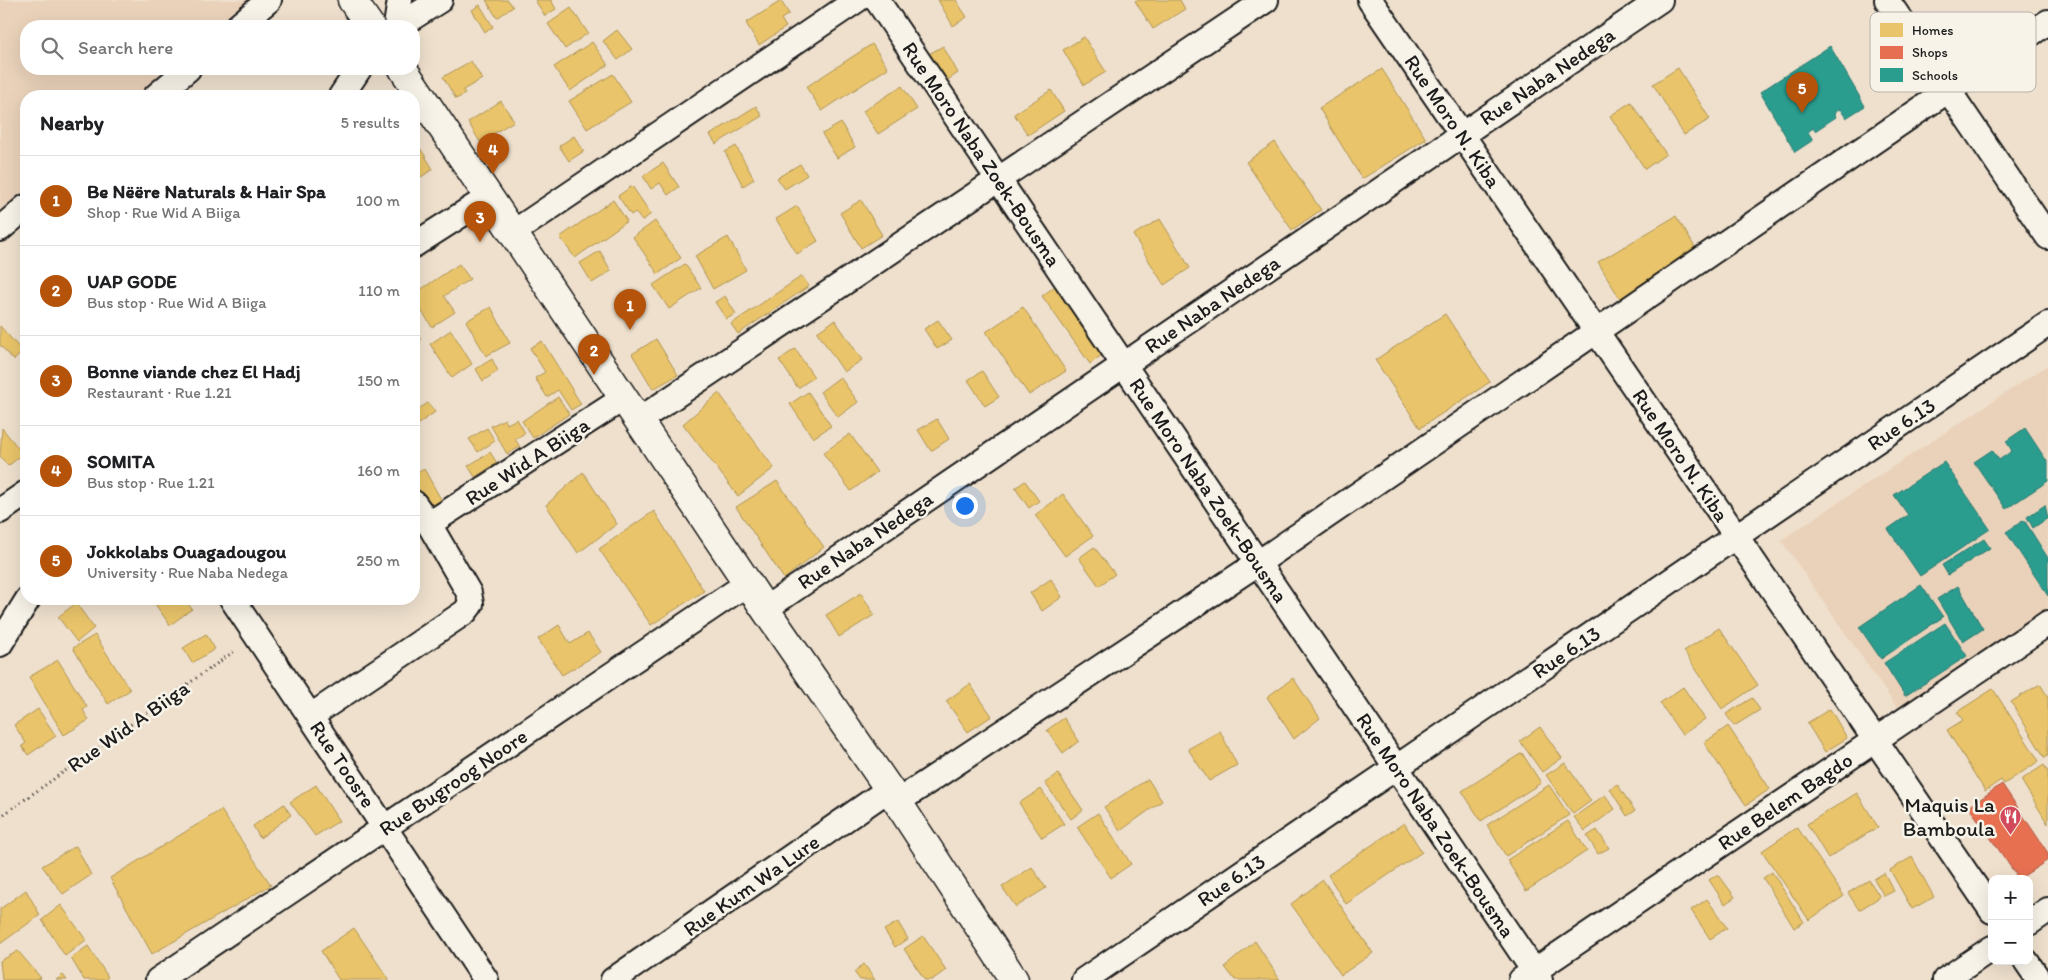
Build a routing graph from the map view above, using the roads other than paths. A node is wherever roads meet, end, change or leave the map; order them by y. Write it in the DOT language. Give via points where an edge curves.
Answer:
graph roads {
  1 [pos="269,0"];
  2 [pos="352,0"];
  3 [pos="400,0"];
  4 [pos="440,0"];
  5 [pos="856,0"];
  6 [pos="877,0"];
  7 [pos="1266,0"];
  8 [pos="1370,0"];
  9 [pos="1660,0"];
  10 [pos="1887,0"];
  11 [pos="1895,12"];
  12 [pos="245,20"];
  13 [pos="366,20"];
  14 [pos="398,20"];
  15 [pos="408,20"];
  16 [pos="2048,22"];
  17 [pos="2036,30"];
  18 [pos="181,75"];
  19 [pos="355,75"];
  20 [pos="407,75"];
  21 [pos="163,90"];
  22 [pos="346,90"];
  23 [pos="417,90"];
  24 [pos="1945,92"];
  25 [pos="1949,92"];
  26 [pos="420,94"];
  27 [pos="1462,134"];
  28 [pos="998,179"];
  29 [pos="489,197"];
  30 [pos="20,212"];
  31 [pos="0,229"];
  32 [pos="514,232"];
  33 [pos="2048,237"];
  34 [pos="420,241"];
  35 [pos="2048,324"];
  36 [pos="1596,331"];
  37 [pos="1124,364"];
  38 [pos="624,398"];
  39 [pos="639,420"];
  40 [pos="20,497"];
  41 [pos="0,511"];
  42 [pos="420,511"];
  43 [pos="430,524"];
  44 [pos="1736,536"];
  45 [pos="1258,563"];
  46 [pos="748,583"];
  47 [pos="24,605"];
  48 [pos="236,605"];
  49 [pos="765,609"];
  50 [pos="2048,623"];
  51 [pos="0,644"];
  52 [pos="311,716"];
  53 [pos="1875,740"];
  54 [pos="1397,768"];
  55 [pos="893,796"];
  56 [pos="385,827"];
  57 [pos="1988,905"];
  58 [pos="2048,910"];
  59 [pos="2033,920"];
  60 [pos="1988,951"];
  61 [pos="2029,965"];
  62 [pos="1532,977"];
  63 [pos="158,980"];
  64 [pos="486,980"];
  65 [pos="612,980"];
  66 [pos="1014,980"];
  67 [pos="1084,980"];
  68 [pos="1945,980"];
  69 [pos="2039,980"];
  1 -- 12 [label="street"];
  2 -- 13 [label="main road"];
  3 -- 14 [label="street"];
  4 -- 15 [label="street"];
  5 -- 32 [label="street"];
  6 -- 28 [label="street, Rue Moro Naba Zoek-Bousma"];
  7 -- 28 [label="street"];
  8 -- 27 [label="street, Rue Moro N. Kiba"];
  9 -- 27 [label="street, Rue Naba Nedega"];
  10 -- 11 [label="street"];
  16 -- 17 [label="street, Rue Kum Wa Lure"];
  18 -- 21 [label="street"];
  19 -- 22 [label="street"];
  20 -- 23 [label="main road"];
  24 -- 36 [label="street, Rue Kum Wa Lure"];
  25 -- 33 [label="street"];
  26 -- 29 [label="main road"];
  27 -- 36 [label="street, Rue Moro N. Kiba"];
  27 -- 37 [label="street, Rue Naba Nedega"];
  28 -- 37 [label="street, Rue Moro Naba Zoek-Bousma"];
  28 -- 39 [label="street"];
  29 -- 32 [label="main road"];
  29 -- 34 [label="street"];
  30 -- 31 [label="street"];
  32 -- 38 [label="main road"];
  35 -- 44 [label="street, Rue 6.13"];
  36 -- 44 [label="street, Rue Moro N. Kiba"];
  36 -- 45 [label="street, Rue Kum Wa Lure"];
  37 -- 45 [label="street, Rue Moro Naba Zoek-Bousma"];
  37 -- 49 [label="street, Rue Naba Nedega"];
  38 -- 39 [label="main road"];
  38 -- 43 [label="street, Rue Wid A Biiga"];
  39 -- 46 [label="main road"];
  40 -- 41 [label="street"];
  42 -- 43 [label="street"];
  43 -- 52 [label="street" via="469,593 471,604 465,612"];
  44 -- 53 [label="street, Rue Moro N. Kiba"];
  44 -- 54 [label="street, Rue 6.13"];
  45 -- 54 [label="street, Rue Moro Naba Zoek-Bousma"];
  45 -- 55 [label="street, Rue Kum Wa Lure"];
  46 -- 49 [label="main road"];
  46 -- 56 [label="street, Rue Bugroog Noore"];
  47 -- 51 [label="street"];
  48 -- 52 [label="street, Rue Toosre"];
  49 -- 55 [label="main road"];
  50 -- 53 [label="street, Rue Belem Bagdo"];
  52 -- 56 [label="street, Rue Toosre"];
  53 -- 57 [label="street, Rue Moro N. Kiba"];
  53 -- 62 [label="street, Rue Belem Bagdo"];
  54 -- 62 [label="street, Rue Moro Naba Zoek-Bousma"];
  54 -- 67 [label="street, Rue 6.13"];
  55 -- 65 [label="street, Rue Kum Wa Lure"];
  55 -- 66 [label="main road"];
  56 -- 63 [label="street, Rue Bugroog Noore"];
  56 -- 64 [label="street, Rue Toosre"];
  58 -- 59 [label="street"];
  60 -- 68 [label="street"];
  61 -- 69 [label="street"];
}
